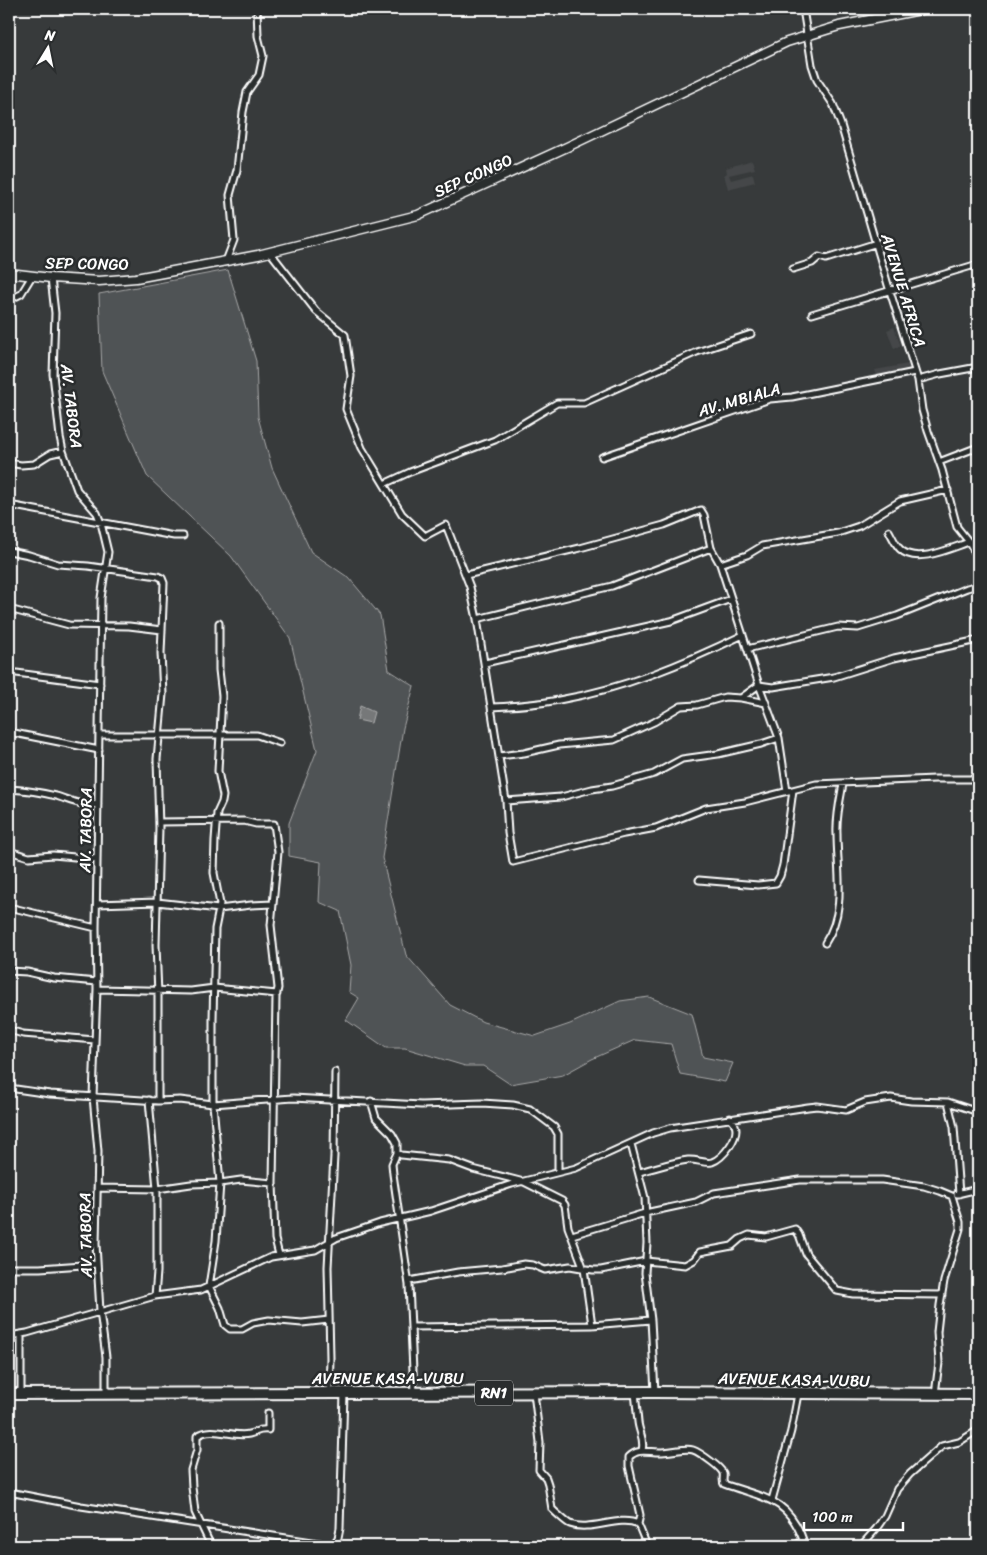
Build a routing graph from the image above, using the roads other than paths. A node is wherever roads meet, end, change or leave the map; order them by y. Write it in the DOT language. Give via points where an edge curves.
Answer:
graph roads {
  1 [pos="257,9"];
  2 [pos="804,9"];
  3 [pos="925,9"];
  4 [pos="808,34"];
  5 [pos="877,243"];
  6 [pos="270,252"];
  7 [pos="226,261"];
  8 [pos="978,264"];
  9 [pos="793,269"];
  10 [pos="9,273"];
  11 [pos="32,276"];
  12 [pos="51,278"];
  13 [pos="890,291"];
  14 [pos="9,300"];
  15 [pos="812,314"];
  16 [pos="750,334"];
  17 [pos="978,368"];
  18 [pos="915,372"];
  19 [pos="918,380"];
  20 [pos="978,448"];
  21 [pos="63,451"];
  22 [pos="602,457"];
  23 [pos="939,462"];
  24 [pos="9,463"];
  25 [pos="384,484"];
  26 [pos="948,490"];
  27 [pos="9,505"];
  28 [pos="102,523"];
  29 [pos="889,531"];
  30 [pos="183,536"];
  31 [pos="968,542"];
  32 [pos="711,548"];
  33 [pos="9,551"];
  34 [pos="720,564"];
  35 [pos="105,569"];
  36 [pos="466,575"];
  37 [pos="978,578"];
  38 [pos="978,585"];
  39 [pos="731,599"];
  40 [pos="9,609"];
  41 [pos="477,619"];
  42 [pos="219,623"];
  43 [pos="101,625"];
  44 [pos="162,630"];
  45 [pos="743,635"];
  46 [pos="978,640"];
  47 [pos="747,649"];
  48 [pos="485,663"];
  49 [pos="9,672"];
  50 [pos="100,684"];
  51 [pos="759,685"];
  52 [pos="741,698"];
  53 [pos="766,704"];
  54 [pos="491,707"];
  55 [pos="9,732"];
  56 [pos="99,735"];
  57 [pos="159,735"];
  58 [pos="220,735"];
  59 [pos="778,738"];
  60 [pos="280,743"];
  61 [pos="99,750"];
  62 [pos="499,756"];
  63 [pos="978,779"];
  64 [pos="844,784"];
  65 [pos="9,789"];
  66 [pos="790,791"];
  67 [pos="506,801"];
  68 [pos="98,804"];
  69 [pos="159,822"];
  70 [pos="216,822"];
  71 [pos="9,851"];
  72 [pos="97,859"];
  73 [pos="699,880"];
  74 [pos="156,902"];
  75 [pos="96,904"];
  76 [pos="273,904"];
  77 [pos="9,907"];
  78 [pos="219,909"];
  79 [pos="96,928"];
  80 [pos="824,943"];
  81 [pos="9,971"];
  82 [pos="97,982"];
  83 [pos="214,988"];
  84 [pos="97,989"];
  85 [pos="158,990"];
  86 [pos="277,994"];
  87 [pos="9,1030"];
  88 [pos="95,1040"];
  89 [pos="335,1072"];
  90 [pos="9,1088"];
  91 [pos="94,1097"];
  92 [pos="274,1099"];
  93 [pos="149,1100"];
  94 [pos="158,1101"];
  95 [pos="335,1101"];
  96 [pos="371,1102"];
  97 [pos="948,1102"];
  98 [pos="213,1104"];
  99 [pos="978,1112"];
  100 [pos="730,1118"];
  101 [pos="631,1144"];
  102 [pos="396,1153"];
  103 [pos="558,1172"];
  104 [pos="639,1172"];
  105 [pos="524,1182"];
  106 [pos="220,1183"];
  107 [pos="273,1183"];
  108 [pos="97,1188"];
  109 [pos="157,1189"];
  110 [pos="978,1189"];
  111 [pos="959,1194"];
  112 [pos="952,1196"];
  113 [pos="645,1213"];
  114 [pos="400,1218"];
  115 [pos="572,1235"];
  116 [pos="328,1244"];
  117 [pos="279,1255"];
  118 [pos="646,1261"];
  119 [pos="97,1264"];
  120 [pos="9,1268"];
  121 [pos="584,1269"];
  122 [pos="409,1281"];
  123 [pos="210,1286"];
  124 [pos="942,1295"];
  125 [pos="156,1296"];
  126 [pos="100,1311"];
  127 [pos="329,1320"];
  128 [pos="650,1320"];
  129 [pos="592,1325"];
  130 [pos="412,1327"];
  131 [pos="21,1334"];
  132 [pos="9,1336"];
  133 [pos="534,1392"];
  134 [pos="635,1392"];
  135 [pos="655,1392"];
  136 [pos="21,1393"];
  137 [pos="329,1393"];
  138 [pos="344,1393"];
  139 [pos="414,1393"];
  140 [pos="9,1394"];
  141 [pos="106,1394"];
  142 [pos="798,1394"];
  143 [pos="978,1394"];
  144 [pos="935,1395"];
  145 [pos="268,1412"];
  146 [pos="978,1430"];
  147 [pos="642,1450"];
  148 [pos="9,1492"];
  149 [pos="772,1500"];
  150 [pos="202,1524"];
  151 [pos="638,1524"];
  152 [pos="211,1546"];
  153 [pos="334,1546"];
  154 [pos="645,1546"];
  155 [pos="797,1546"];
  156 [pos="861,1546"];
  1 -- 7 [label="street" via="263,56 259,75 247,92 243,112 237,170 230,195 234,240"];
  2 -- 4 [label="street, AVENUE AFRICA"];
  3 -- 4 [label="street, SEP CONGO"];
  4 -- 5 [label="street, AVENUE AFRICA" via="812,65 841,125"];
  4 -- 6 [label="street, SEP CONGO" via="763,52 418,215"];
  5 -- 9 [label="street" via="826,259 819,257 812,263"];
  5 -- 13 [label="street, AVENUE AFRICA"];
  6 -- 7 [label="street, SEP CONGO"];
  6 -- 25 [label="street" via="316,311 345,335 351,376 346,408 362,448"];
  7 -- 12 [label="street, SEP CONGO" via="136,278 99,281"];
  8 -- 13 [label="street"];
  10 -- 11 [label="street, SEP CONGO"];
  11 -- 12 [label="street, SEP CONGO"];
  11 -- 14 [label="street" via="21,294"];
  12 -- 21 [label="street, AV. TABORA" via="55,313 53,374"];
  13 -- 15 [label="street"];
  13 -- 18 [label="street, AVENUE AFRICA"];
  16 -- 25 [label="street" via="697,352 584,403 557,403 495,440"];
  17 -- 19 [label="street"];
  18 -- 19 [label="street, AVENUE AFRICA"];
  18 -- 22 [label="street, AV. MBIALA" via="770,399"];
  19 -- 23 [label="street, AVENUE AFRICA" via="922,410"];
  20 -- 23 [label="street"];
  21 -- 24 [label="street" via="50,454 34,464"];
  21 -- 28 [label="street, AV. TABORA" via="77,490"];
  23 -- 26 [label="street, AVENUE AFRICA"];
  25 -- 36 [label="street" via="402,514 425,536 446,525"];
  26 -- 31 [label="street, AVENUE AFRICA" via="957,527"];
  26 -- 34 [label="street" via="900,501 845,531 762,546"];
  27 -- 28 [label="street"];
  28 -- 30 [label="street"];
  28 -- 35 [label="street, AV. TABORA" via="108,552"];
  29 -- 31 [label="street" via="900,549 913,555 929,555"];
  31 -- 37 [label="street, AVENUE AFRICA" via="977,556"];
  32 -- 34 [label="street"];
  32 -- 36 [label="street" via="701,510 664,526"];
  32 -- 41 [label="street" via="612,586"];
  33 -- 35 [label="street" via="58,564"];
  34 -- 39 [label="street"];
  35 -- 43 [label="street, AV. TABORA"];
  35 -- 44 [label="street" via="162,578 165,584"];
  36 -- 41 [label="street"];
  38 -- 47 [label="street" via="858,628 838,627"];
  39 -- 45 [label="street"];
  39 -- 48 [label="street" via="671,620"];
  40 -- 43 [label="street" via="69,625"];
  41 -- 48 [label="street"];
  42 -- 58 [label="street"];
  43 -- 44 [label="street"];
  43 -- 50 [label="street, AV. TABORA"];
  44 -- 57 [label="street" via="163,694"];
  45 -- 47 [label="street"];
  45 -- 54 [label="street" via="705,653 590,694"];
  46 -- 51 [label="street" via="894,658 834,677 773,687"];
  47 -- 51 [label="street"];
  48 -- 54 [label="street"];
  49 -- 50 [label="street"];
  50 -- 56 [label="street, AV. TABORA"];
  51 -- 52 [label="street"];
  51 -- 53 [label="street"];
  52 -- 53 [label="street"];
  52 -- 62 [label="street" via="725,697 681,706 614,740"];
  53 -- 59 [label="street"];
  54 -- 62 [label="street"];
  55 -- 61 [label="street"];
  56 -- 57 [label="street"];
  56 -- 61 [label="street, AV. TABORA"];
  57 -- 58 [label="street"];
  57 -- 69 [label="street"];
  58 -- 60 [label="street" via="257,736"];
  58 -- 70 [label="street" via="218,771 223,796"];
  59 -- 66 [label="street"];
  59 -- 67 [label="street" via="718,754 682,759 654,774 612,786 561,797"];
  61 -- 68 [label="street, AV. TABORA"];
  62 -- 67 [label="street"];
  63 -- 64 [label="street"];
  64 -- 66 [label="street" via="816,784"];
  64 -- 80 [label="street" via="837,819 839,906 833,931"];
  65 -- 68 [label="street" via="48,794 81,804"];
  66 -- 67 [label="street" via="706,808 656,828 512,862"];
  66 -- 73 [label="street" via="783,865 776,883 758,885"];
  68 -- 72 [label="street, AV. TABORA"];
  69 -- 70 [label="street"];
  69 -- 74 [label="street"];
  70 -- 76 [label="street" via="274,824 278,852"];
  70 -- 78 [label="street" via="214,873 220,897"];
  71 -- 72 [label="street" via="29,857 53,854"];
  72 -- 75 [label="street, AV. TABORA"];
  74 -- 75 [label="street"];
  74 -- 78 [label="street"];
  74 -- 85 [label="street"];
  75 -- 79 [label="street, AV. TABORA"];
  76 -- 78 [label="street"];
  76 -- 86 [label="street"];
  77 -- 79 [label="street"];
  78 -- 83 [label="street"];
  79 -- 82 [label="street, AV. TABORA"];
  81 -- 82 [label="street"];
  82 -- 84 [label="street, AV. TABORA"];
  83 -- 85 [label="street"];
  83 -- 86 [label="street"];
  83 -- 98 [label="street"];
  84 -- 85 [label="street"];
  84 -- 88 [label="street, AV. TABORA"];
  85 -- 94 [label="street"];
  86 -- 92 [label="street"];
  87 -- 88 [label="street"];
  88 -- 91 [label="street, AV. TABORA"];
  89 -- 95 [label="street"];
  90 -- 91 [label="street"];
  91 -- 93 [label="street"];
  91 -- 108 [label="street, AV. TABORA"];
  92 -- 95 [label="street"];
  92 -- 98 [label="street"];
  92 -- 107 [label="street"];
  93 -- 94 [label="street"];
  93 -- 109 [label="street"];
  94 -- 98 [label="street"];
  95 -- 96 [label="street"];
  95 -- 116 [label="street"];
  96 -- 102 [label="street" via="376,1118 392,1134"];
  96 -- 103 [label="street" via="421,1105 482,1103 530,1109 554,1127 558,1134"];
  97 -- 99 [label="street"];
  97 -- 100 [label="street" via="886,1098 846,1110 817,1106"];
  97 -- 111 [label="street" via="954,1127"];
  98 -- 106 [label="street"];
  100 -- 101 [label="street" via="660,1131"];
  100 -- 104 [label="street" via="735,1124 735,1135 715,1160 687,1160"];
  101 -- 103 [label="street"];
  101 -- 104 [label="street"];
  102 -- 105 [label="street" via="449,1160"];
  102 -- 114 [label="street" via="392,1164"];
  103 -- 105 [label="street"];
  104 -- 113 [label="street"];
  105 -- 114 [label="street"];
  105 -- 115 [label="street" via="562,1201"];
  106 -- 107 [label="street" via="241,1180"];
  106 -- 109 [label="street"];
  106 -- 123 [label="street"];
  107 -- 117 [label="street" via="275,1239"];
  108 -- 109 [label="street"];
  108 -- 119 [label="street, AV. TABORA"];
  109 -- 125 [label="street"];
  110 -- 111 [label="street"];
  111 -- 112 [label="street"];
  112 -- 113 [label="street" via="924,1186 882,1180 800,1180 714,1193 696,1202"];
  112 -- 124 [label="street" via="960,1229"];
  113 -- 115 [label="street"];
  113 -- 118 [label="street"];
  114 -- 116 [label="street" via="336,1238"];
  114 -- 122 [label="street"];
  115 -- 121 [label="street"];
  116 -- 117 [label="street" via="310,1251"];
  116 -- 127 [label="street"];
  117 -- 123 [label="street"];
  118 -- 121 [label="street" via="601,1270"];
  118 -- 124 [label="street" via="685,1265 703,1250 732,1246 749,1235 766,1237 795,1229 806,1254 838,1291"];
  118 -- 128 [label="street"];
  119 -- 120 [label="street"];
  119 -- 126 [label="street, AV. TABORA"];
  121 -- 122 [label="street" via="570,1266 543,1270 524,1264"];
  121 -- 129 [label="street"];
  122 -- 130 [label="street"];
  123 -- 125 [label="street" via="192,1292"];
  123 -- 127 [label="street" via="225,1325 230,1329 242,1329 269,1320 302,1323"];
  124 -- 144 [label="street" via="938,1321 940,1362"];
  125 -- 126 [label="street"];
  126 -- 131 [label="street"];
  126 -- 141 [label="street, AV. TABORA" via="106,1357"];
  127 -- 137 [label="street"];
  128 -- 129 [label="street"];
  128 -- 135 [label="street"];
  129 -- 130 [label="street"];
  130 -- 139 [label="street"];
  131 -- 132 [label="street"];
  131 -- 136 [label="street"];
  133 -- 134 [label="highway, AVENUE KASA-VUBU / RN1"];
  133 -- 139 [label="highway, AVENUE KASA-VUBU / RN1"];
  133 -- 151 [label="street" via="540,1442 539,1466 548,1484 552,1509 574,1525"];
  134 -- 135 [label="highway, AVENUE KASA-VUBU / RN1"];
  134 -- 147 [label="street"];
  135 -- 142 [label="highway, AVENUE KASA-VUBU / RN1"];
  136 -- 140 [label="highway, AVENUE KASA-VUBU / RN1"];
  136 -- 141 [label="highway, AVENUE KASA-VUBU / RN1"];
  137 -- 138 [label="highway, AVENUE KASA-VUBU / RN1"];
  137 -- 141 [label="highway, AVENUE KASA-VUBU / RN1"];
  138 -- 139 [label="highway, AVENUE KASA-VUBU / RN1"];
  138 -- 153 [label="street" via="340,1528"];
  142 -- 144 [label="highway, AVENUE KASA-VUBU / RN1"];
  142 -- 149 [label="street"];
  143 -- 144 [label="highway, AVENUE KASA-VUBU / RN1"];
  145 -- 150 [label="street" via="268,1430 258,1429 248,1434 204,1431 197,1436 191,1470 195,1512"];
  146 -- 156 [label="street" via="959,1442 942,1446 910,1474 898,1489 885,1516"];
  147 -- 149 [label="street" via="696,1450 720,1470 724,1484"];
  147 -- 151 [label="street" via="632,1454 628,1461 640,1515"];
  148 -- 150 [label="street"];
  149 -- 155 [label="street" via="785,1509 800,1531 803,1540"];
  150 -- 152 [label="street"];
  150 -- 153 [label="street"];
  151 -- 154 [label="street"];
}
